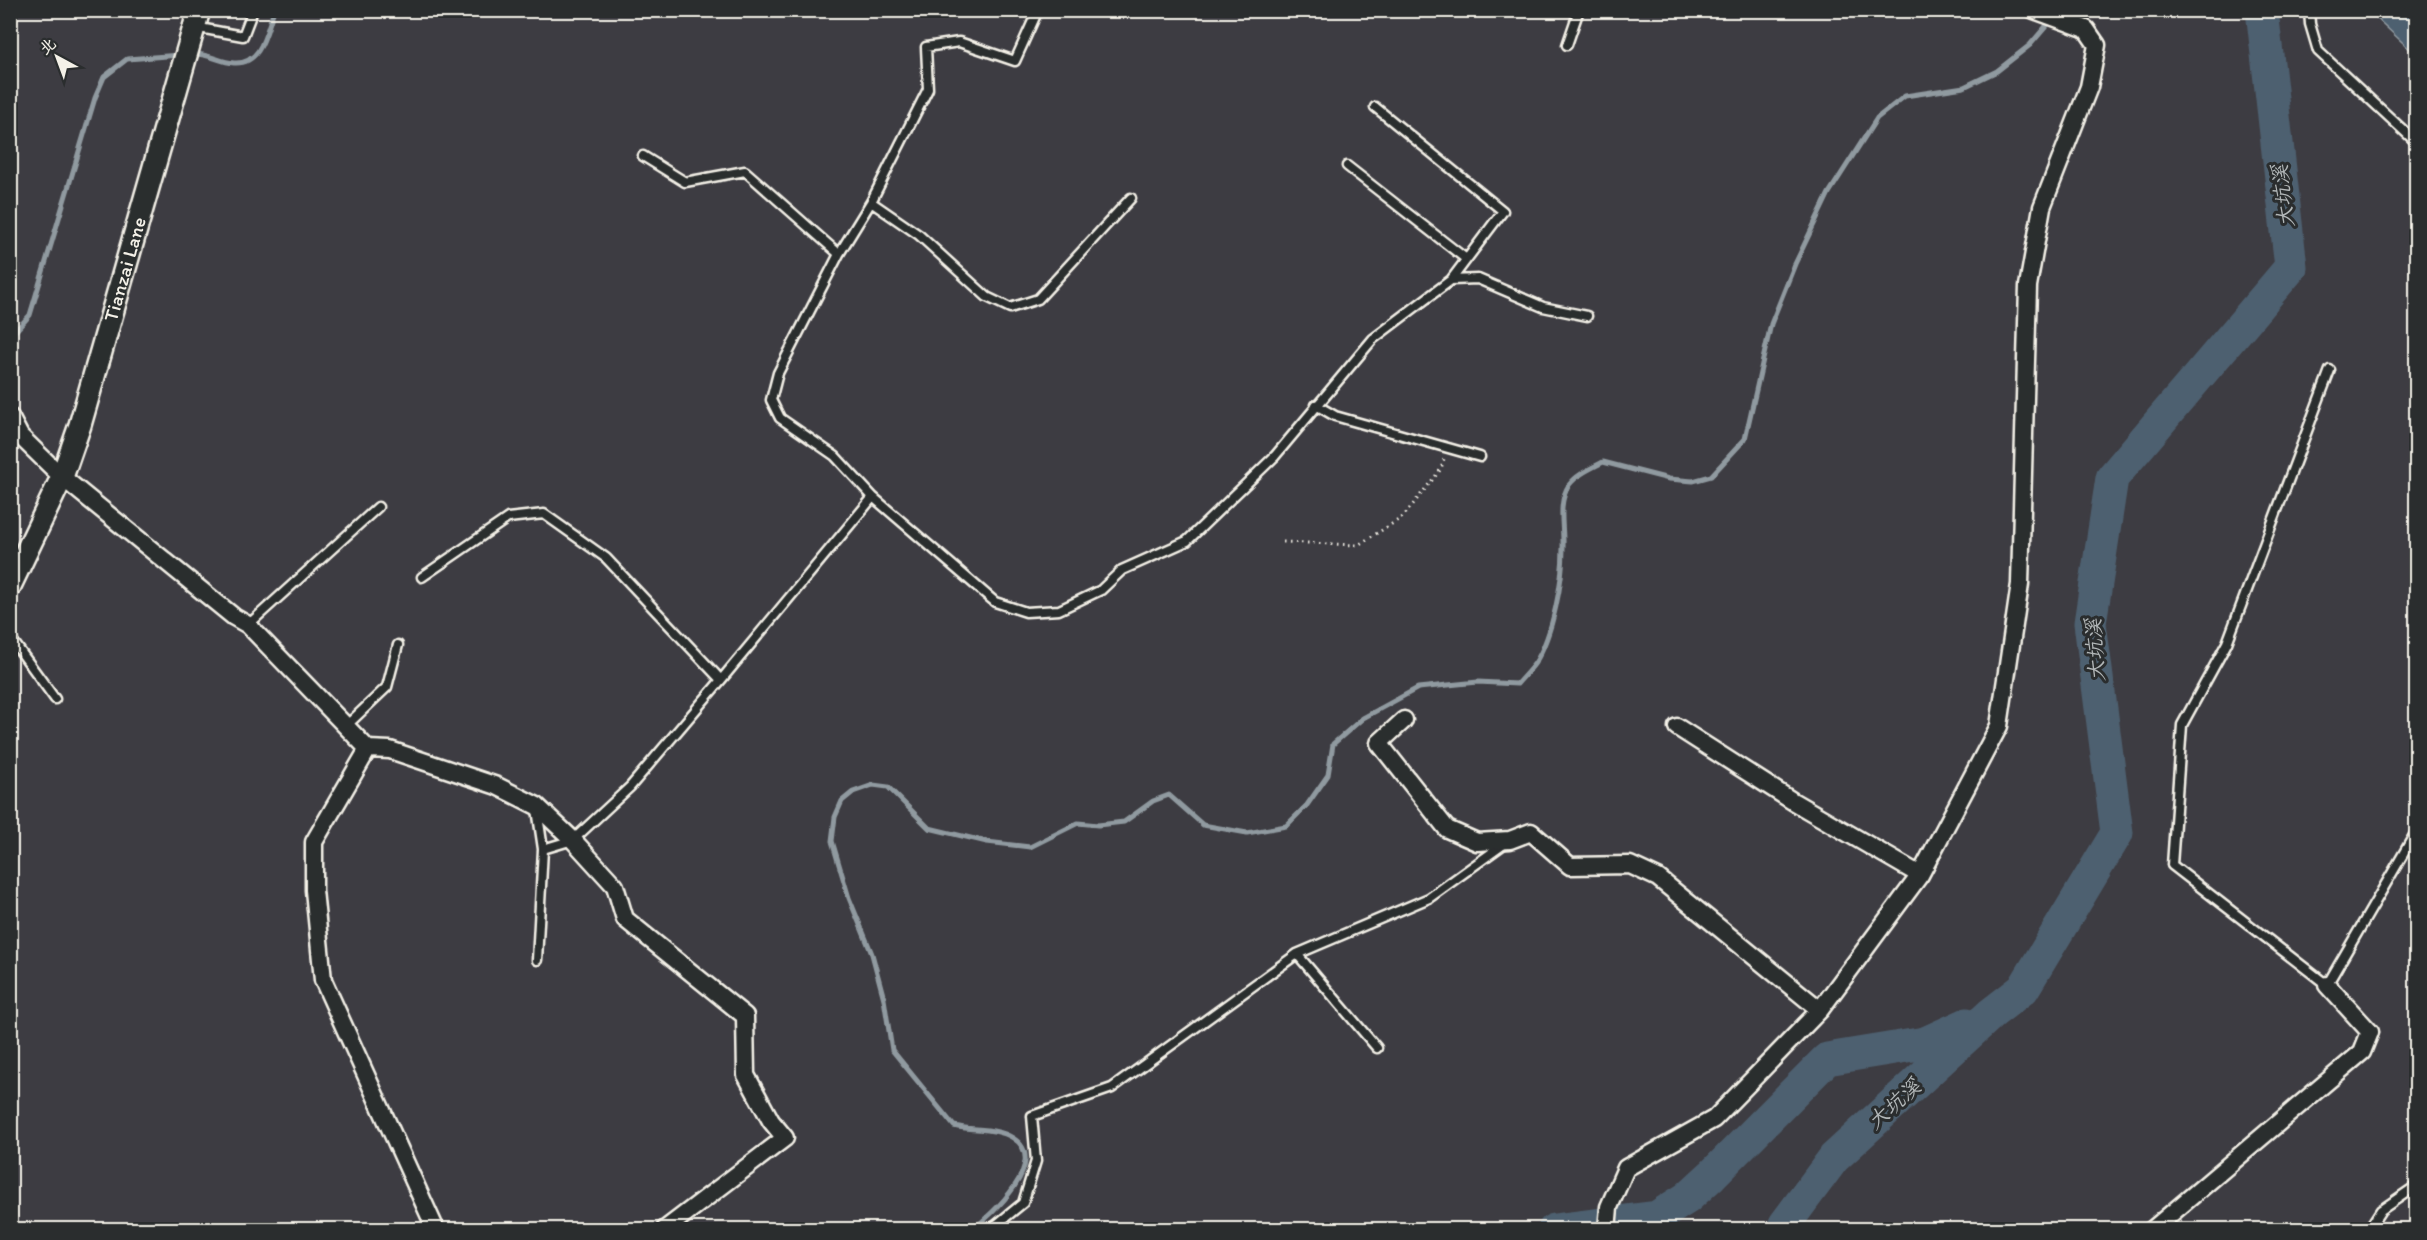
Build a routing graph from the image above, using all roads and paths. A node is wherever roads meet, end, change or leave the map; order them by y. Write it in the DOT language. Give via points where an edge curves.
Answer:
graph roads {
  1 [pos="253,10"];
  2 [pos="1038,10"];
  3 [pos="1579,10"];
  4 [pos="2034,10"];
  5 [pos="2309,10"];
  6 [pos="194,25"];
  7 [pos="1567,45"];
  8 [pos="1375,107"];
  9 [pos="2416,142"];
  10 [pos="643,156"];
  11 [pos="1347,166"];
  12 [pos="1131,198"];
  13 [pos="871,202"];
  14 [pos="839,254"];
  15 [pos="1466,259"];
  16 [pos="1450,280"];
  17 [pos="1587,316"];
  18 [pos="2330,370"];
  19 [pos="1316,405"];
  20 [pos="10,417"];
  21 [pos="1448,448"];
  22 [pos="1480,457"];
  23 [pos="62,477"];
  24 [pos="873,497"];
  25 [pos="378,507"];
  26 [pos="1283,542"];
  27 [pos="422,577"];
  28 [pos="10,586"];
  29 [pos="248,625"];
  30 [pos="10,637"];
  31 [pos="398,645"];
  32 [pos="721,680"];
  33 [pos="56,699"];
  34 [pos="1404,720"];
  35 [pos="346,726"];
  36 [pos="1677,727"];
  37 [pos="368,749"];
  38 [pos="537,806"];
  39 [pos="2416,832"];
  40 [pos="573,840"];
  41 [pos="1510,840"];
  42 [pos="543,849"];
  43 [pos="1920,874"];
  44 [pos="1297,954"];
  45 [pos="537,960"];
  46 [pos="2327,985"];
  47 [pos="1820,1010"];
  48 [pos="1377,1048"];
  49 [pos="2416,1186"];
  50 [pos="436,1230"];
  51 [pos="664,1230"];
  52 [pos="990,1230"];
  53 [pos="1607,1230"];
  54 [pos="2152,1230"];
  55 [pos="2368,1230"];
  1 -- 6 [label="lane" via="243,36"];
  2 -- 13 [label="lane" via="1015,61 959,42 926,47 928,89"];
  3 -- 7 [label="lane"];
  4 -- 43 [label="street" via="2086,29 2097,45 2089,87 2043,207 2028,286 2020,584 1999,726"];
  5 -- 9 [label="lane" via="2318,51"];
  6 -- 23 [label="street, Tianzai Lane"];
  8 -- 15 [label="lane" via="1503,211"];
  10 -- 14 [label="lane" via="685,182 745,171"];
  11 -- 15 [label="lane"];
  12 -- 13 [label="lane" via="1038,299 1010,308 987,297 919,235"];
  13 -- 14 [label="lane"];
  14 -- 24 [label="lane" via="778,373 771,400 780,418 835,456"];
  15 -- 16 [label="lane"];
  16 -- 17 [label="lane" via="1478,279 1543,307"];
  16 -- 19 [label="lane" via="1373,339"];
  18 -- 46 [label="lane" via="2227,643 2182,725 2172,865"];
  19 -- 21 [label="lane" via="1335,416"];
  19 -- 24 [label="lane" via="1275,456 1187,541 1122,570 1101,590 1059,610 1026,612 995,602"];
  20 -- 23 [label="street" via="20,436"];
  21 -- 22 [label="lane"];
  21 -- 26 [label="path" via="1441,469 1403,518 1358,545"];
  23 -- 28 [label="street, Tianzai Lane"];
  23 -- 29 [label="street"];
  24 -- 32 [label="lane"];
  25 -- 29 [label="lane"];
  27 -- 32 [label="lane" via="508,518 544,514 606,558"];
  29 -- 35 [label="street"];
  30 -- 33 [label="lane"];
  31 -- 35 [label="lane" via="387,687"];
  32 -- 40 [label="lane" via="630,787"];
  34 -- 41 [label="street" via="1379,743 1447,829 1477,842"];
  35 -- 37 [label="street"];
  36 -- 43 [label="street" via="1794,802"];
  37 -- 38 [label="street" via="390,750 497,786"];
  37 -- 50 [label="street" via="314,842 314,890 323,980"];
  38 -- 40 [label="street"];
  38 -- 42 [label="lane"];
  39 -- 46 [label="lane"];
  40 -- 42 [label="lane"];
  40 -- 51 [label="street" via="615,886 625,919 745,1016 746,1075 785,1138"];
  41 -- 44 [label="lane" via="1430,898"];
  41 -- 47 [label="street" via="1531,832 1570,866 1630,865 1658,878"];
  42 -- 45 [label="lane"];
  43 -- 47 [label="street"];
  44 -- 48 [label="lane"];
  44 -- 52 [label="lane" via="1112,1088 1032,1116 1036,1161 1023,1203"];
  46 -- 54 [label="street" via="2370,1032 2362,1052"];
  47 -- 53 [label="street" via="1714,1119 1626,1168 1609,1207"];
  49 -- 55 [label="lane" via="2381,1209"];
}
